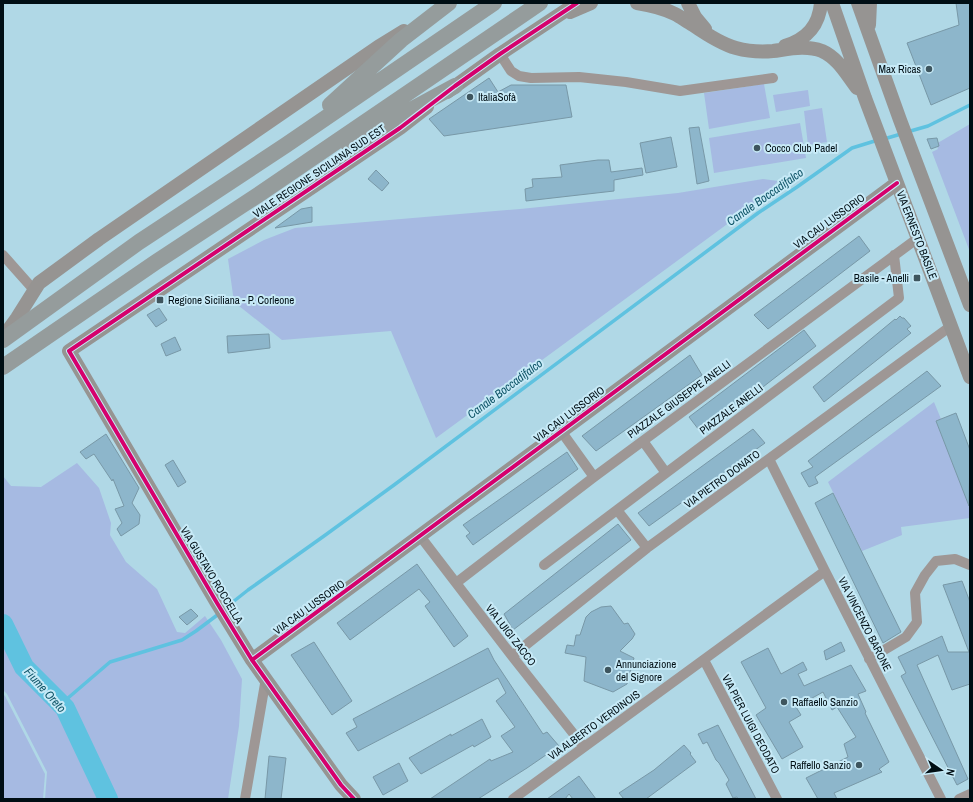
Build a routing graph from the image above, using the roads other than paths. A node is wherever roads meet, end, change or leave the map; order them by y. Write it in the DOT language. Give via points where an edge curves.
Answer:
graph roads {
  1 [pos="448,3"];
  2 [pos="494,3"];
  3 [pos="540,3"];
  4 [pos="589,3"];
  5 [pos="637,3"];
  6 [pos="688,3"];
  7 [pos="821,3"];
  8 [pos="832,3"];
  9 [pos="858,3"];
  10 [pos="870,3"];
  11 [pos="869,36"];
  12 [pos="714,38"];
  13 [pos="771,51"];
  14 [pos="500,54"];
  15 [pos="773,78"];
  16 [pos="455,86"];
  17 [pos="865,98"];
  18 [pos="286,145"];
  19 [pos="897,183"];
  20 [pos="261,193"];
  21 [pos="918,238"];
  22 [pos="3,255"];
  23 [pos="894,256"];
  24 [pos="34,290"];
  25 [pos="970,305"];
  26 [pos="951,326"];
  27 [pos="3,339"];
  28 [pos="69,351"];
  29 [pos="8,364"];
  30 [pos="970,377"];
  31 [pos="561,431"];
  32 [pos="643,441"];
  33 [pos="769,459"];
  34 [pos="666,473"];
  35 [pos="594,477"];
  36 [pos="617,510"];
  37 [pos="420,536"];
  38 [pos="648,548"];
  39 [pos="544,565"];
  40 [pos="970,565"];
  41 [pos="825,572"];
  42 [pos="456,583"];
  43 [pos="512,656"];
  44 [pos="869,659"];
  45 [pos="252,660"];
  46 [pos="704,660"];
  47 [pos="266,678"];
  48 [pos="584,747"];
  49 [pos="970,794"];
  50 [pos="245,799"];
  51 [pos="354,799"];
  52 [pos="513,799"];
  53 [pos="777,799"];
  54 [pos="941,799"];
  55 [pos="959,799"];
  1 -- 18 [label="main road" via="401,40"];
  1 -- 24 [label="street" via="378,47 99,239 39,283"];
  2 -- 18 [label="main road"];
  3 -- 20 [label="main road, VIALE REGIONE SICILIANA SUD EST"];
  4 -- 14 [label="street, VIALE REGIONE SICILIANA SUD EST" via="551,20"];
  5 -- 12 [label="street" via="676,14"];
  6 -- 12 [label="street" via="695,17"];
  7 -- 13 [label="street" via="816,24 809,32 794,43"];
  8 -- 17 [label="street, VIA ERNESTO BASILE"];
  9 -- 11 [label="street"];
  10 -- 11 [label="street"];
  11 -- 25 [label="street"];
  12 -- 13 [label="street" via="738,48"];
  13 -- 17 [label="street" via="801,48 823,52 834,58"];
  14 -- 15 [label="street" via="511,71 519,76 531,78 579,77 680,91"];
  14 -- 16 [label="street, VIALE REGIONE SICILIANA SUD EST"];
  16 -- 20 [label="main road"];
  16 -- 28 [label="street, VIALE REGIONE SICILIANA SUD EST" via="400,128"];
  17 -- 19 [label="street, VIA ERNESTO BASILE"];
  18 -- 27 [label="main road" via="139,242"];
  19 -- 21 [label="street, VIA ERNESTO BASILE"];
  19 -- 31 [label="street, VIA CAU LUSSORIO"];
  20 -- 29 [label="main road, VIALE REGIONE SICILIANA SUD EST"];
  21 -- 23 [label="street, PIAZZALE GIUSEPPE ANELLI"];
  21 -- 26 [label="street, VIA ERNESTO BASILE"];
  22 -- 24 [label="street"];
  23 -- 32 [label="street, PIAZZALE GIUSEPPE ANELLI"];
  23 -- 34 [label="street, PIAZZALE ANELLI" via="899,298"];
  24 -- 27 [label="street"];
  26 -- 30 [label="street, VIA ERNESTO BASILE"];
  26 -- 33 [label="street, VIA PIETRO DONATO"];
  28 -- 45 [label="street, VIA GUSTAVO ROCCELLA"];
  31 -- 35 [label="street"];
  31 -- 37 [label="street, VIA CAU LUSSORIO"];
  32 -- 34 [label="street"];
  32 -- 35 [label="street, PIAZZALE GIUSEPPE ANELLI"];
  33 -- 38 [label="street, VIA PIETRO DONATO"];
  33 -- 41 [label="street, VIA VINCENZO BARONE"];
  34 -- 36 [label="street, PIAZZALE ANELLI"];
  35 -- 42 [label="street, PIAZZALE GIUSEPPE ANELLI"];
  36 -- 38 [label="street"];
  36 -- 39 [label="street, PIAZZALE ANELLI"];
  37 -- 42 [label="street, VIA LUIGI ZACCO"];
  37 -- 45 [label="street, VIA CAU LUSSORIO"];
  38 -- 43 [label="street, VIA PIETRO DONATO"];
  40 -- 44 [label="street" via="956,560 936,561 925,574 915,593 917,622 906,637"];
  41 -- 44 [label="street, VIA VINCENZO BARONE"];
  41 -- 46 [label="street, VIA ALBERTO VERDINOIS"];
  42 -- 43 [label="street, VIA LUIGI ZACCO"];
  43 -- 48 [label="street, VIA LUIGI ZACCO"];
  44 -- 54 [label="street, VIA VINCENZO BARONE"];
  45 -- 47 [label="street, VIA GUSTAVO ROCCELLA"];
  46 -- 48 [label="street, VIA ALBERTO VERDINOIS"];
  46 -- 53 [label="street, VIA PIER LUIGI DEODATO"];
  47 -- 50 [label="street"];
  47 -- 51 [label="street, VIA GUSTAVO ROCCELLA" via="341,785"];
  48 -- 52 [label="street, VIA ALBERTO VERDINOIS"];
  49 -- 55 [label="street"];
}
